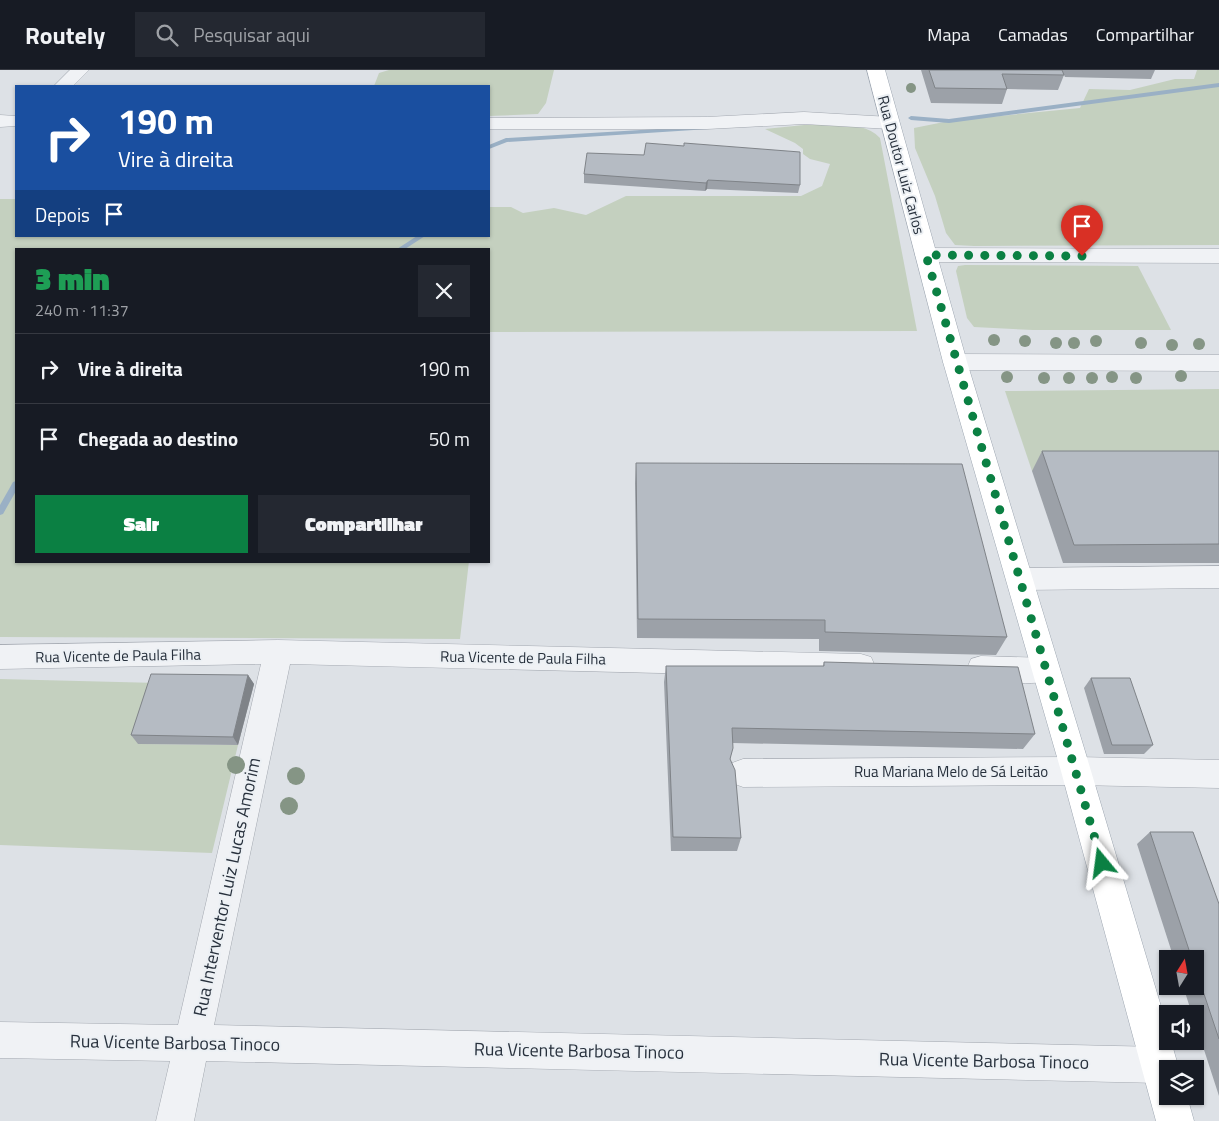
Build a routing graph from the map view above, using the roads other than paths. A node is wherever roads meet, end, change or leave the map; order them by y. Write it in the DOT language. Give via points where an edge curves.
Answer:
graph roads {
  1 [pos="80,70"];
  2 [pos="876,70"];
  3 [pos="64,85"];
  4 [pos="0,121"];
  5 [pos="15,121"];
  6 [pos="890,123"];
  7 [pos="490,124"];
  8 [pos="926,255"];
  9 [pos="1219,256"];
  10 [pos="955,362"];
  11 [pos="1219,363"];
  12 [pos="1219,577"];
  13 [pos="1020,579"];
  14 [pos="278,652"];
  15 [pos="0,657"];
  16 [pos="887,666"];
  17 [pos="957,668"];
  18 [pos="1046,670"];
  19 [pos="1076,771"];
  20 [pos="743,773"];
  21 [pos="1219,774"];
  22 [pos="0,1040"];
  23 [pos="193,1042"];
  24 [pos="1159,1064"];
  25 [pos="1159,1085"];
  26 [pos="1171,1105"];
  27 [pos="175,1121"];
  28 [pos="1175,1121"];
  1 -- 3 [label="street"];
  2 -- 6 [label="main road, Rua Doutor Luiz Carlos"];
  4 -- 5 [label="street"];
  6 -- 7 [label="street" via="804,118 707,123"];
  6 -- 8 [label="main road, Rua Doutor Luiz Carlos"];
  8 -- 9 [label="street"];
  8 -- 10 [label="main road, Rua Doutor Luiz Carlos"];
  10 -- 11 [label="street"];
  10 -- 13 [label="main road, Rua Doutor Luiz Carlos"];
  12 -- 13 [label="street"];
  13 -- 18 [label="main road, Rua Doutor Luiz Carlos"];
  14 -- 15 [label="street, Rua Vicente de Paula Filha"];
  14 -- 16 [label="street, Rua Vicente de Paula Filha"];
  14 -- 23 [label="street, Rua Interventor Luiz Lucas Amorim"];
  17 -- 18 [label="street"];
  18 -- 19 [label="main road, Rua Doutor Luiz Carlos"];
  19 -- 20 [label="street, Rua Mariana Melo de Sá Leitão"];
  19 -- 21 [label="street, Rua Mariana Melo de Sá Leitão"];
  19 -- 24 [label="main road, Rua Doutor Luiz Carlos"];
  22 -- 23 [label="street, Rua Vicente Barbosa Tinoco"];
  23 -- 25 [label="street, Rua Vicente Barbosa Tinoco"];
  23 -- 27 [label="street, Rua Interventor Luiz Lucas Amorim"];
  26 -- 28 [label="main road, Rua Doutor Luiz Carlos"];
}
